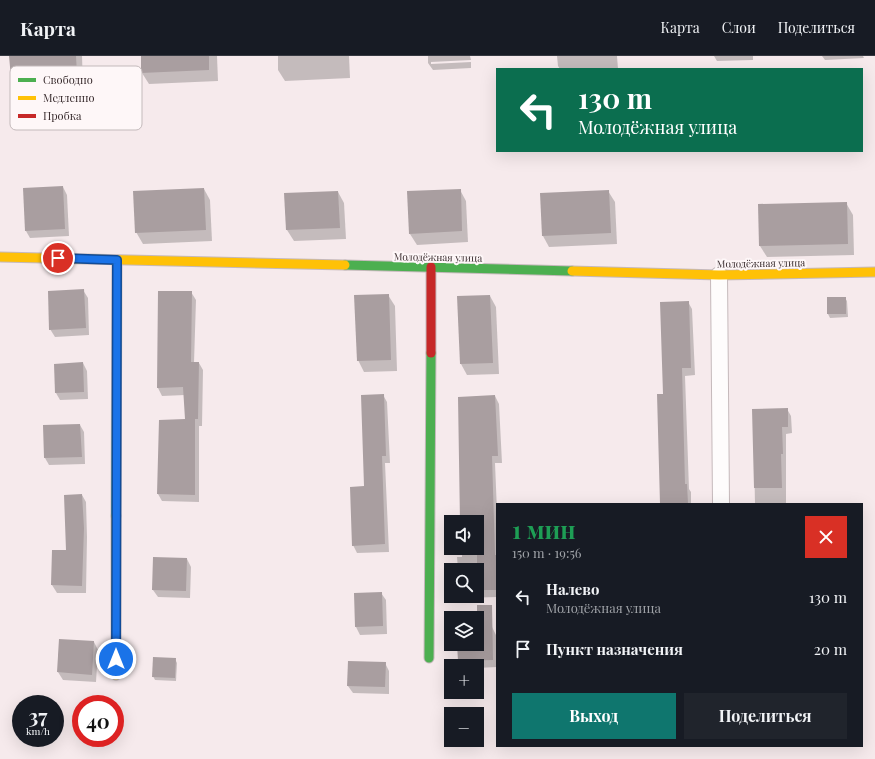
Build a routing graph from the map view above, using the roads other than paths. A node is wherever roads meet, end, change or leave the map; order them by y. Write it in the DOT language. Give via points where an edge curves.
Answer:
graph roads {
  1 [pos="0,257"];
  2 [pos="117,260"];
  3 [pos="431,267"];
  4 [pos="875,272"];
  5 [pos="719,275"];
  6 [pos="721,503"];
  7 [pos="429,658"];
  8 [pos="116,675"];
  1 -- 2 [label="street, Молодёжная улица"];
  2 -- 3 [label="street, Молодёжная улица"];
  2 -- 8 [label="street"];
  3 -- 5 [label="street, Молодёжная улица"];
  3 -- 7 [label="street"];
  4 -- 5 [label="street, Молодёжная улица"];
  5 -- 6 [label="street"];
}
